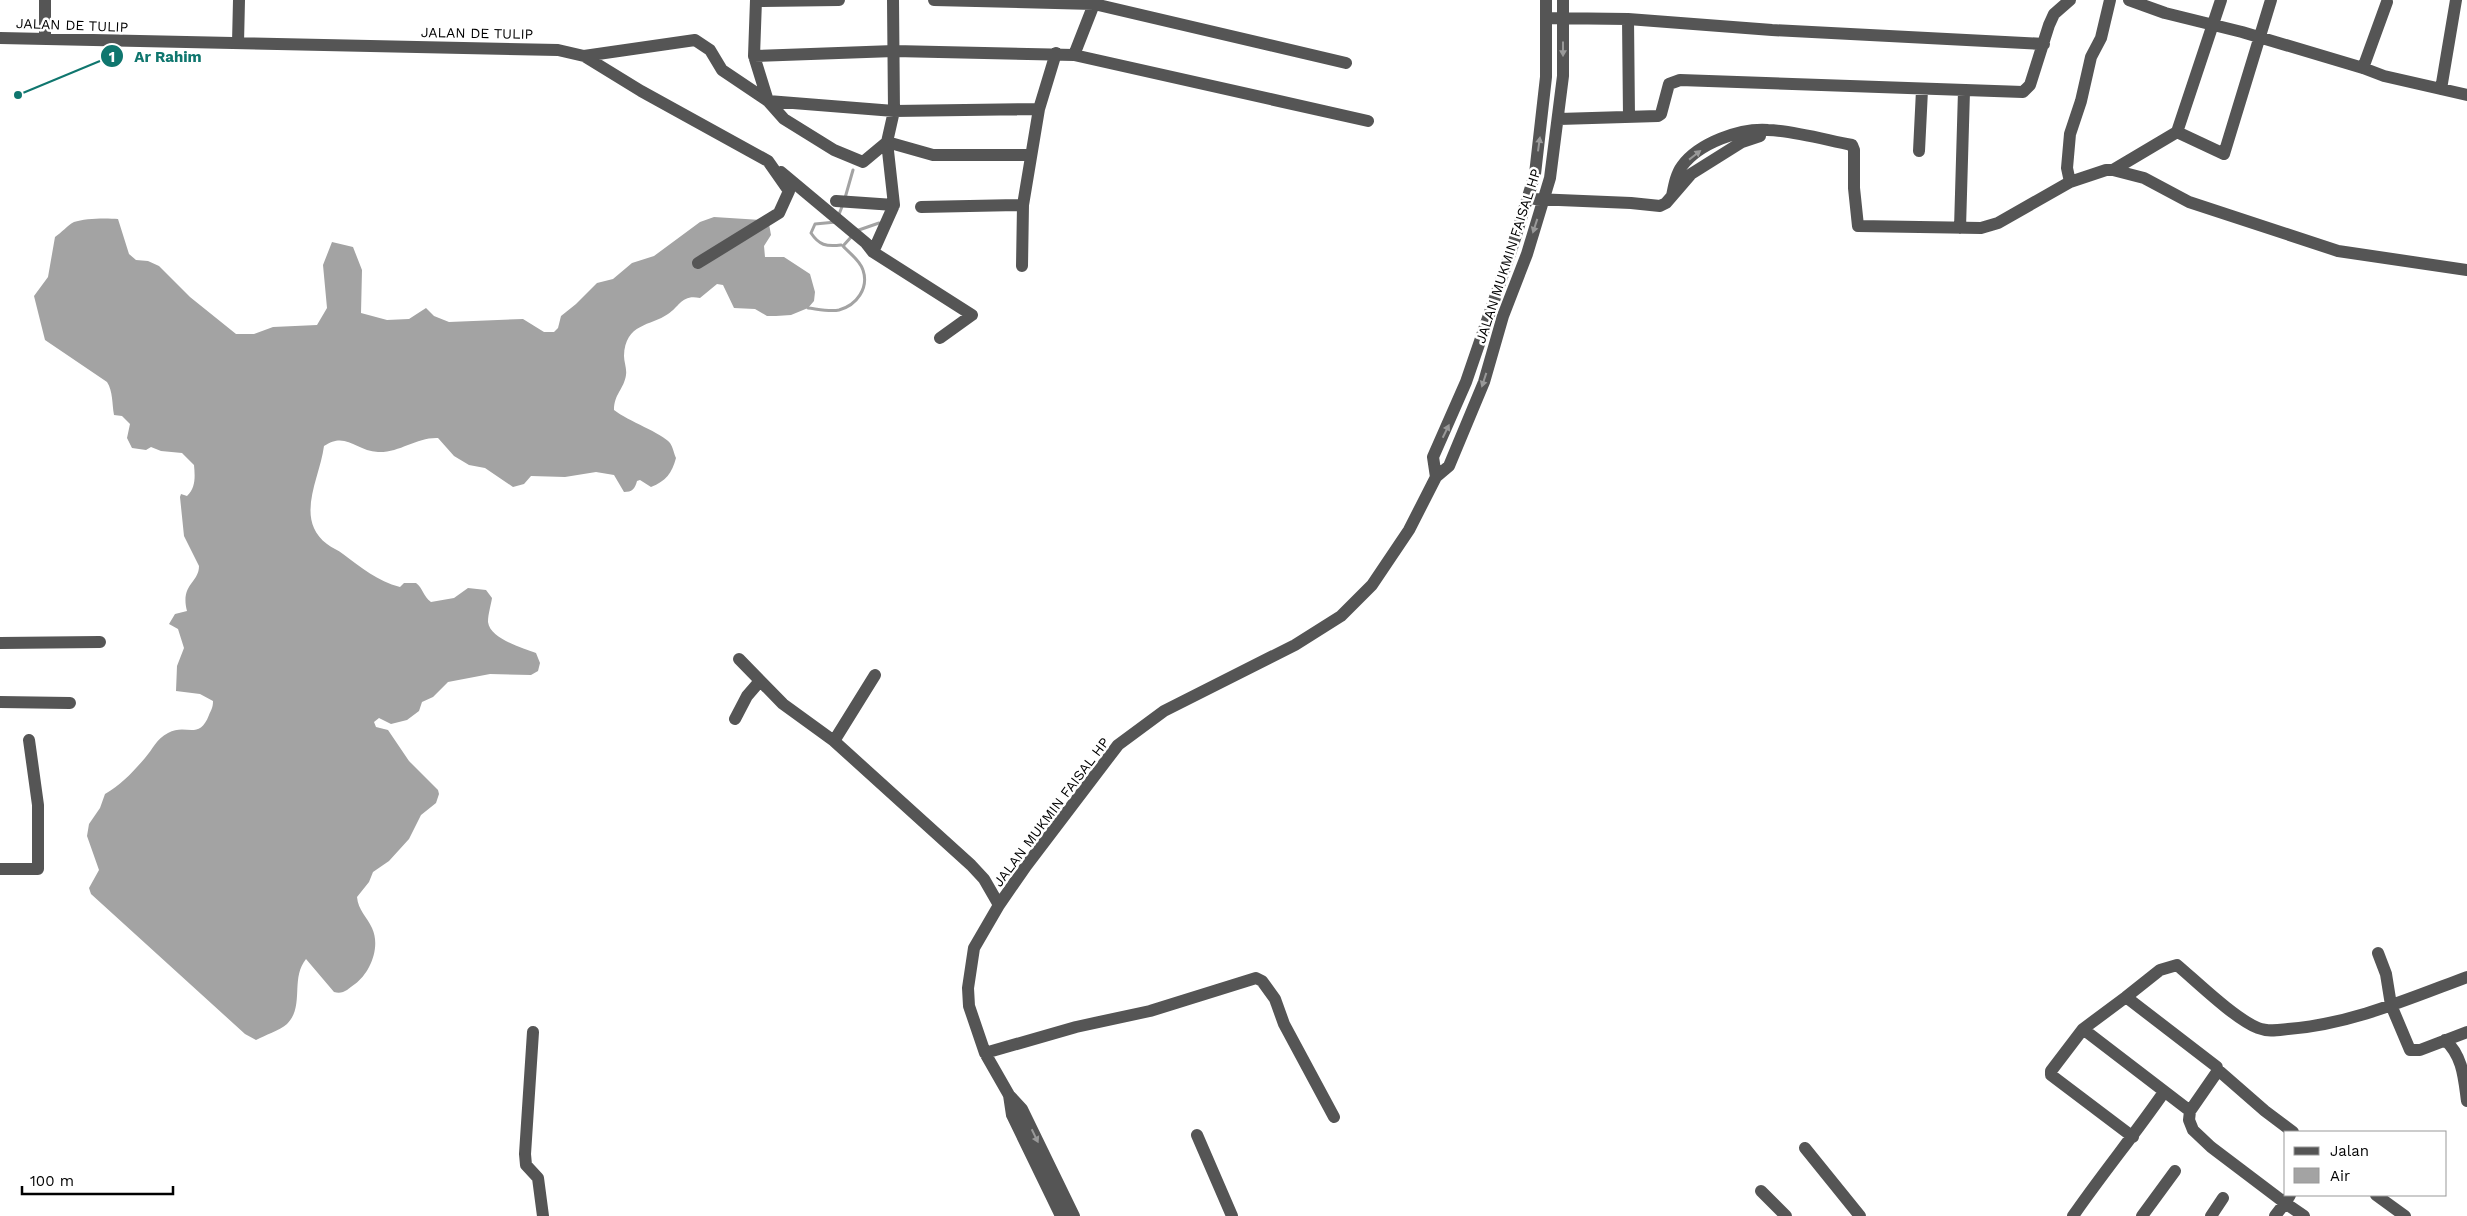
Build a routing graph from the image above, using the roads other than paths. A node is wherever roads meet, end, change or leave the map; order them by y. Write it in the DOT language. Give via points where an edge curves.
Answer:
graph roads {
  1 [pos="45,0"];
  2 [pos="239,0"];
  3 [pos="839,0"];
  4 [pos="893,0"];
  5 [pos="934,0"];
  6 [pos="1546,0"];
  7 [pos="1563,0"];
  8 [pos="2070,0"];
  9 [pos="2110,0"];
  10 [pos="2129,0"];
  11 [pos="2221,0"];
  12 [pos="2271,0"];
  13 [pos="2456,0"];
  14 [pos="756,1"];
  15 [pos="1052,1"];
  16 [pos="2388,2"];
  17 [pos="1094,4"];
  18 [pos="1547,18"];
  19 [pos="1563,18"];
  20 [pos="1628,19"];
  21 [pos="2213,26"];
  22 [pos="0,38"];
  23 [pos="45,38"];
  24 [pos="2260,38"];
  25 [pos="238,43"];
  26 [pos="2044,44"];
  27 [pos="894,51"];
  28 [pos="1056,53"];
  29 [pos="1074,55"];
  30 [pos="584,56"];
  31 [pos="754,56"];
  32 [pos="1346,63"];
  33 [pos="2363,68"];
  34 [pos="2441,89"];
  35 [pos="1922,90"];
  36 [pos="1964,91"];
  37 [pos="2467,95"];
  38 [pos="768,101"];
  39 [pos="1039,109"];
  40 [pos="894,111"];
  41 [pos="1629,118"];
  42 [pos="1559,119"];
  43 [pos="1368,122"];
  44 [pos="2177,132"];
  45 [pos="887,142"];
  46 [pos="1919,151"];
  47 [pos="1031,155"];
  48 [pos="768,161"];
  49 [pos="2114,170"];
  50 [pos="2070,182"];
  51 [pos="1527,198"];
  52 [pos="1543,200"];
  53 [pos="836,201"];
  54 [pos="894,205"];
  55 [pos="1023,205"];
  56 [pos="922,207"];
  57 [pos="1960,228"];
  58 [pos="870,248"];
  59 [pos="698,263"];
  60 [pos="1022,266"];
  61 [pos="2467,270"];
  62 [pos="940,338"];
  63 [pos="1436,477"];
  64 [pos="100,642"];
  65 [pos="0,643"];
  66 [pos="739,659"];
  67 [pos="875,675"];
  68 [pos="760,681"];
  69 [pos="0,702"];
  70 [pos="70,703"];
  71 [pos="734,719"];
  72 [pos="29,740"];
  73 [pos="834,741"];
  74 [pos="0,870"];
  75 [pos="999,905"];
  76 [pos="2378,953"];
  77 [pos="2467,976"];
  78 [pos="2126,997"];
  79 [pos="2391,1005"];
  80 [pos="2082,1029"];
  81 [pos="533,1032"];
  82 [pos="2467,1032"];
  83 [pos="2445,1040"];
  84 [pos="985,1053"];
  85 [pos="2218,1070"];
  86 [pos="2164,1092"];
  87 [pos="1009,1095"];
  88 [pos="2467,1101"];
  89 [pos="2190,1111"];
  90 [pos="1334,1118"];
  91 [pos="2291,1131"];
  92 [pos="1197,1135"];
  93 [pos="2133,1137"];
  94 [pos="1805,1148"];
  95 [pos="2175,1171"];
  96 [pos="1761,1191"];
  97 [pos="2377,1196"];
  98 [pos="2223,1198"];
  99 [pos="2287,1199"];
  100 [pos="543,1216"];
  101 [pos="1060,1216"];
  102 [pos="1074,1216"];
  103 [pos="1232,1216"];
  104 [pos="1786,1216"];
  105 [pos="1860,1216"];
  106 [pos="2073,1216"];
  107 [pos="2142,1216"];
  108 [pos="2211,1216"];
  109 [pos="2275,1216"];
  110 [pos="2304,1216"];
  111 [pos="2405,1216"];
  1 -- 23 [label="street"];
  2 -- 25 [label="street"];
  3 -- 14 [label="street"];
  4 -- 27 [label="street"];
  5 -- 15 [label="street"];
  6 -- 18 [label="street, JALAN MUKMIN FAISAL HP"];
  7 -- 19 [label="street, JALAN MUKMIN FAISAL HP"];
  8 -- 26 [label="street" via="2054,14"];
  9 -- 50 [label="street" via="2070,134 2067,168"];
  10 -- 21 [label="street"];
  11 -- 21 [label="street"];
  12 -- 24 [label="street"];
  13 -- 34 [label="street"];
  14 -- 31 [label="street"];
  15 -- 17 [label="street"];
  16 -- 33 [label="street"];
  17 -- 29 [label="street"];
  17 -- 32 [label="street"];
  18 -- 19 [label="street"];
  51 -- 18 [label="street, JALAN MUKMIN FAISAL HP, one-way" via="1535,174 1543,116"];
  19 -- 20 [label="street"];
  19 -- 42 [label="street, JALAN MUKMIN FAISAL HP, one-way"];
  20 -- 26 [label="street"];
  20 -- 41 [label="street"];
  21 -- 24 [label="street"];
  21 -- 44 [label="street"];
  22 -- 23 [label="street, JALAN DE TULIP"];
  23 -- 25 [label="street, JALAN DE TULIP"];
  24 -- 33 [label="street"];
  24 -- 44 [label="street" via="2224,154"];
  25 -- 30 [label="street, JALAN DE TULIP" via="558,50"];
  26 -- 36 [label="street" via="2028,89 2023,92"];
  27 -- 28 [label="street"];
  27 -- 31 [label="street"];
  27 -- 40 [label="street"];
  28 -- 29 [label="street"];
  28 -- 39 [label="street"];
  29 -- 43 [label="street"];
  30 -- 38 [label="street" via="695,40 710,50 722,70"];
  30 -- 48 [label="street, JALAN DE TULIP"];
  31 -- 38 [label="street"];
  33 -- 34 [label="street"];
  34 -- 37 [label="street"];
  35 -- 36 [label="street"];
  35 -- 41 [label="street" via="1680,80 1668,84 1661,114"];
  35 -- 46 [label="street"];
  36 -- 57 [label="street"];
  38 -- 40 [label="street"];
  38 -- 45 [label="street" via="784,119 834,150 863,162"];
  39 -- 40 [label="street"];
  39 -- 47 [label="street"];
  40 -- 45 [label="street"];
  41 -- 42 [label="street"];
  42 -- 52 [label="street, JALAN MUKMIN FAISAL HP" via="1550,178"];
  44 -- 49 [label="street"];
  45 -- 47 [label="street" via="933,155"];
  45 -- 54 [label="street"];
  47 -- 55 [label="street"];
  48 -- 58 [label="street"];
  48 -- 59 [label="street, JALAN DE TULIP" via="789,191 779,213"];
  49 -- 50 [label="street"];
  49 -- 61 [label="street" via="2144,178 2189,202 2338,251"];
  50 -- 57 [label="street" via="1998,223 1982,228"];
  51 -- 52 [label="street"];
  63 -- 51 [label="street, JALAN MUKMIN FAISAL HP, one-way" via="1433,457 1466,382"];
  52 -- 57 [label="street" via="1631,203 1652,207 1666,203 1672,196 1681,167 1695,153 1715,142 1751,130 1769,130 1852,145 1858,226"];
  52 -- 63 [label="street, JALAN MUKMIN FAISAL HP, one-way" via="1481,390 1449,466"];
  53 -- 54 [label="street"];
  54 -- 58 [label="street"];
  55 -- 56 [label="street"];
  55 -- 60 [label="street"];
  58 -- 62 [label="street" via="972,315"];
  63 -- 75 [label="street, JALAN MUKMIN FAISAL HP" via="1409,530 1372,586 1341,616 1308,637 1164,711 1118,745"];
  64 -- 65 [label="street"];
  66 -- 68 [label="street"];
  67 -- 73 [label="street"];
  68 -- 71 [label="street"];
  68 -- 73 [label="street" via="783,704"];
  69 -- 70 [label="street"];
  72 -- 74 [label="street" via="38,805 38,869"];
  73 -- 75 [label="street" via="971,865 984,879"];
  75 -- 84 [label="street, JALAN MUKMIN FAISAL HP" via="974,948 968,988 969,1006"];
  76 -- 79 [label="street" via="2386,974"];
  77 -- 79 [label="street"];
  78 -- 79 [label="street" via="2160,970 2177,965 2218,1001 2262,1030 2315,1027"];
  78 -- 80 [label="street"];
  78 -- 85 [label="street" via="2198,1050"];
  79 -- 83 [label="street" via="2410,1050 2420,1050"];
  80 -- 86 [label="street"];
  80 -- 93 [label="street" via="2053,1067 2052,1075"];
  81 -- 100 [label="street" via="525,1154 526,1165 538,1178"];
  82 -- 83 [label="street"];
  83 -- 88 [label="street" via="2455,1048 2460,1058"];
  84 -- 87 [label="street, JALAN MUKMIN FAISAL HP"];
  84 -- 90 [label="street" via="1076,1027 1150,1011 1256,978 1275,999 1284,1024"];
  85 -- 89 [label="street"];
  85 -- 91 [label="street"];
  86 -- 89 [label="street"];
  86 -- 93 [label="street"];
  87 -- 101 [label="street, JALAN MUKMIN FAISAL HP" via="1012,1114"];
  87 -- 102 [label="street, JALAN MUKMIN FAISAL HP, one-way" via="1022,1109"];
  89 -- 99 [label="street" via="2193,1130 2211,1147"];
  92 -- 103 [label="street"];
  93 -- 106 [label="street"];
  94 -- 105 [label="street"];
  95 -- 107 [label="street"];
  96 -- 104 [label="street"];
  97 -- 111 [label="street"];
  98 -- 108 [label="street"];
  99 -- 109 [label="street"];
  99 -- 110 [label="street"];
}
